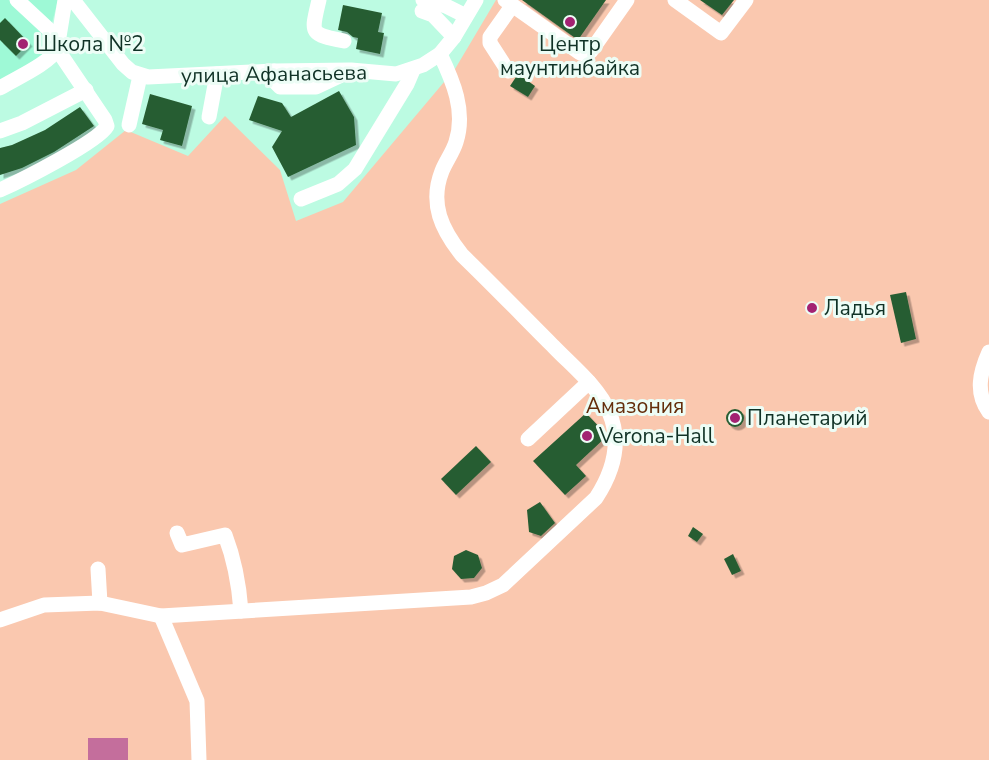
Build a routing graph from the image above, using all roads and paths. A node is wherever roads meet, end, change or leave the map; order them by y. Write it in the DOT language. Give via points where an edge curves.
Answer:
graph roads {
  1 [pos="17,0"];
  2 [pos="65,0"];
  3 [pos="74,0"];
  4 [pos="319,0"];
  5 [pos="476,0"];
  6 [pos="627,0"];
  7 [pos="675,0"];
  8 [pos="746,0"];
  9 [pos="508,3"];
  10 [pos="422,5"];
  11 [pos="466,16"];
  12 [pos="454,37"];
  13 [pos="344,41"];
  14 [pos="58,44"];
  15 [pos="440,54"];
  16 [pos="413,70"];
  17 [pos="508,71"];
  18 [pos="217,74"];
  19 [pos="140,76"];
  20 [pos="0,88"];
  21 [pos="86,90"];
  22 [pos="209,117"];
  23 [pos="129,124"];
  24 [pos="0,131"];
  25 [pos="0,190"];
  26 [pos="301,199"];
  27 [pos="989,352"];
  28 [pos="589,382"];
  29 [pos="989,412"];
  30 [pos="528,440"];
  31 [pos="177,533"];
  32 [pos="98,569"];
  33 [pos="100,603"];
  34 [pos="241,611"];
  35 [pos="161,616"];
  36 [pos="0,621"];
  37 [pos="199,760"];
  1 -- 14 [label="street"];
  2 -- 14 [label="street"];
  3 -- 19 [label="street" via="123,63"];
  4 -- 13 [label="street" via="314,30 321,36"];
  5 -- 11 [label="street, улица Афанасьева"];
  6 -- 9 [label="street" via="586,54"];
  7 -- 8 [label="street" via="721,33"];
  9 -- 17 [label="street" via="490,37"];
  10 -- 11 [label="street" via="446,6"];
  10 -- 12 [label="street"];
  11 -- 12 [label="street, улица Афанасьева"];
  12 -- 15 [label="street, улица Афанасьева"];
  14 -- 20 [label="street" via="45,63"];
  14 -- 21 [label="street"];
  15 -- 16 [label="street, улица Афанасьева"];
  15 -- 28 [label="street" via="454,83 459,122 457,141 438,183 440,221 462,255"];
  16 -- 18 [label="street, улица Афанасьева" via="396,74 351,70"];
  16 -- 26 [label="street" via="355,169 338,184"];
  18 -- 19 [label="street, улица Афанасьева"];
  18 -- 22 [label="street"];
  19 -- 23 [label="street"];
  21 -- 24 [label="street"];
  21 -- 25 [label="street" via="105,120 104,131"];
  27 -- 29 [label="street" via="980,382"];
  28 -- 30 [label="street"];
  28 -- 34 [label="street" via="609,412 614,432 615,456 607,481 596,498 503,585 471,597"];
  31 -- 34 [label="street" via="182,545 225,535 239,584"];
  32 -- 33 [label="street"];
  33 -- 35 [label="street"];
  33 -- 36 [label="street" via="44,605"];
  34 -- 35 [label="street"];
  35 -- 37 [label="street" via="197,701"];
}
